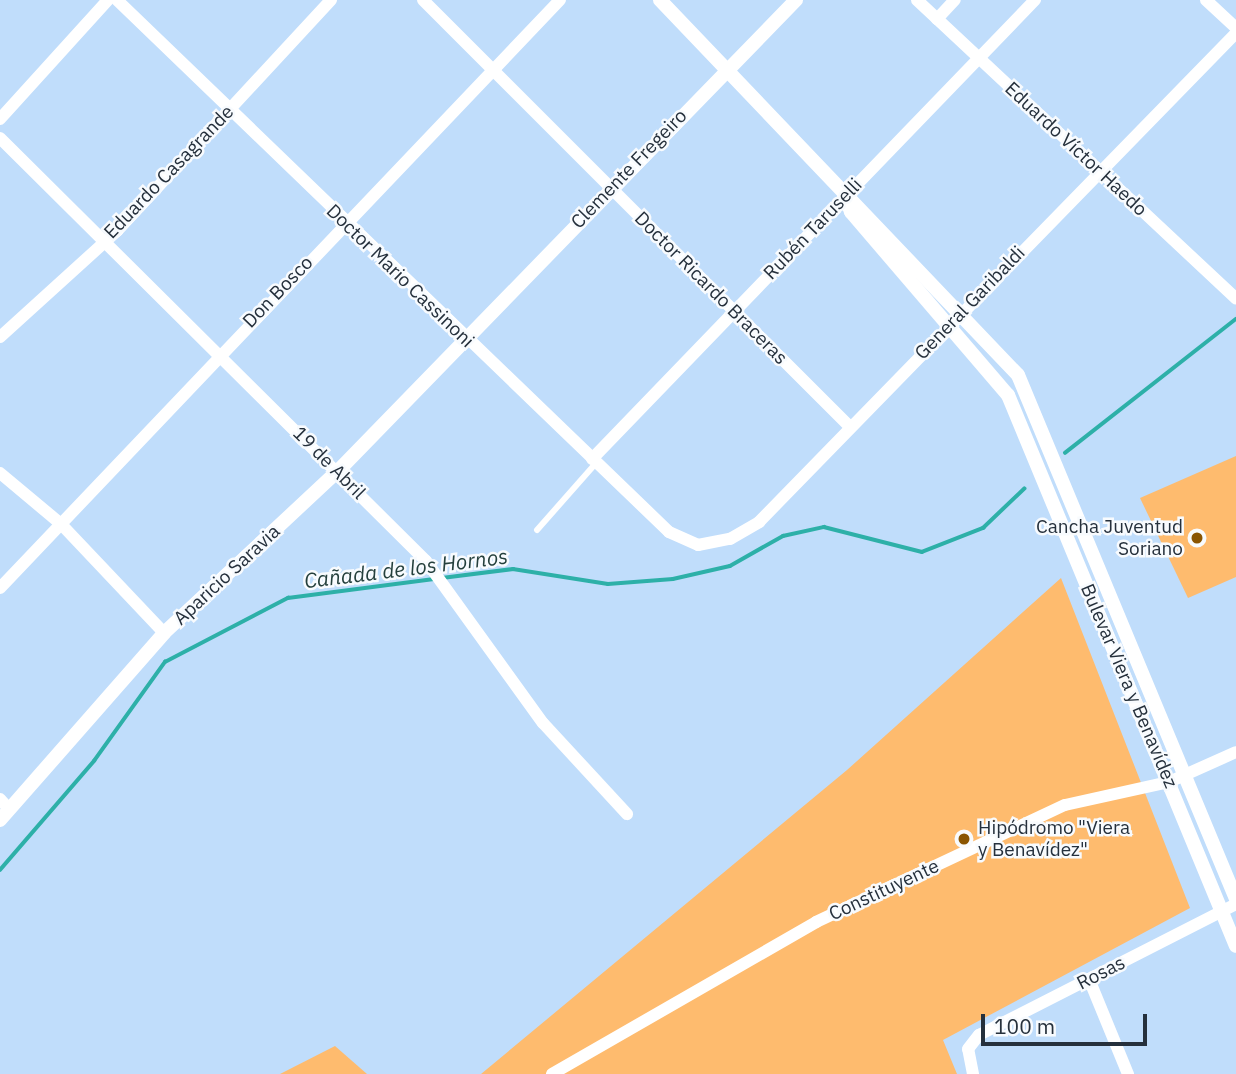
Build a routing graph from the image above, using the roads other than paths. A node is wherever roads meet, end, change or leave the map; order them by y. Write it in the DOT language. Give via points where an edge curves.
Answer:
graph roads {
  1 [pos="108,0"];
  2 [pos="117,0"];
  3 [pos="331,0"];
  4 [pos="423,0"];
  5 [pos="560,0"];
  6 [pos="660,0"];
  7 [pos="796,0"];
  8 [pos="917,0"];
  9 [pos="955,0"];
  10 [pos="1035,0"];
  11 [pos="1206,0"];
  12 [pos="937,19"];
  13 [pos="1236,31"];
  14 [pos="979,58"];
  15 [pos="492,69"];
  16 [pos="726,70"];
  17 [pos="229,109"];
  18 [pos="0,119"];
  19 [pos="0,138"];
  20 [pos="1100,171"];
  21 [pos="610,187"];
  22 [pos="845,196"];
  23 [pos="345,222"];
  24 [pos="105,239"];
  25 [pos="1234,291"];
  26 [pos="733,311"];
  27 [pos="962,312"];
  28 [pos="951,323"];
  29 [pos="0,338"];
  30 [pos="465,339"];
  31 [pos="218,354"];
  32 [pos="850,427"];
  33 [pos="594,461"];
  34 [pos="338,471"];
  35 [pos="0,473"];
  36 [pos="61,524"];
  37 [pos="537,530"];
  38 [pos="690,544"];
  39 [pos="0,588"];
  40 [pos="164,633"];
  41 [pos="1236,752"];
  42 [pos="1184,774"];
  43 [pos="1169,782"];
  44 [pos="3,809"];
  45 [pos="626,814"];
  46 [pos="1236,899"];
  47 [pos="1236,904"];
  48 [pos="1222,912"];
  49 [pos="1236,946"];
  50 [pos="1089,979"];
  51 [pos="552,1074"];
  52 [pos="973,1074"];
  53 [pos="1128,1074"];
  1 -- 18 [label="street"];
  2 -- 17 [label="street, Doctor Mario Cassinoni"];
  3 -- 17 [label="street, Eduardo Casagrande"];
  4 -- 15 [label="street, Doctor Ricardo Braceras"];
  5 -- 15 [label="street, Don Bosco"];
  6 -- 16 [label="street, Bulevar Viera y Benavídez"];
  7 -- 16 [label="street, Clemente Fregeiro"];
  8 -- 12 [label="street, Eduardo Víctor Haedo"];
  9 -- 12 [label="street"];
  10 -- 14 [label="street, Rubén Taruselli"];
  11 -- 13 [label="street"];
  12 -- 14 [label="street, Eduardo Víctor Haedo"];
  13 -- 20 [label="street, General Garibaldi"];
  14 -- 20 [label="street, Eduardo Víctor Haedo"];
  14 -- 22 [label="street, Rubén Taruselli"];
  15 -- 21 [label="street, Doctor Ricardo Braceras"];
  15 -- 23 [label="street, Don Bosco"];
  16 -- 21 [label="street, Clemente Fregeiro"];
  16 -- 22 [label="street, Bulevar Viera y Benavídez"];
  17 -- 23 [label="street, Doctor Mario Cassinoni"];
  17 -- 24 [label="street, Eduardo Casagrande"];
  19 -- 24 [label="street, 19 de Abril"];
  20 -- 25 [label="street, Eduardo Víctor Haedo"];
  20 -- 27 [label="street, General Garibaldi"];
  21 -- 26 [label="street, Doctor Ricardo Braceras"];
  21 -- 30 [label="street, Clemente Fregeiro"];
  22 -- 26 [label="street, Rubén Taruselli"];
  22 -- 27 [label="street, Bulevar Viera y Benavídez" via="861,204"];
  22 -- 28 [label="street, Bulevar Viera y Benavídez" via="851,212"];
  23 -- 30 [label="street, Doctor Mario Cassinoni"];
  23 -- 31 [label="street, Don Bosco"];
  24 -- 29 [label="street, Eduardo Casagrande"];
  24 -- 31 [label="street, 19 de Abril"];
  26 -- 32 [label="street, Doctor Ricardo Braceras"];
  26 -- 33 [label="street, Rubén Taruselli"];
  27 -- 28 [label="street, General Garibaldi"];
  27 -- 42 [label="street, Bulevar Viera y Benavídez" via="1018,376"];
  28 -- 32 [label="street, General Garibaldi"];
  28 -- 43 [label="street, Bulevar Viera y Benavídez" via="1000,382"];
  30 -- 33 [label="street, Doctor Mario Cassinoni"];
  30 -- 34 [label="street, Aparicio Saravia"];
  31 -- 34 [label="street, 19 de Abril"];
  31 -- 36 [label="street, Don Bosco"];
  32 -- 38 [label="street, General Garibaldi" via="750,529 719,543"];
  33 -- 37 [label="lane"];
  33 -- 38 [label="street, Doctor Mario Cassinoni"];
  34 -- 40 [label="street, Aparicio Saravia"];
  34 -- 45 [label="street, 19 de Abril" via="446,584 543,723"];
  35 -- 36 [label="street"];
  36 -- 39 [label="street, Don Bosco"];
  36 -- 40 [label="street"];
  40 -- 44 [label="street, Aparicio Saravia"];
  41 -- 42 [label="street, Constituyente"];
  42 -- 43 [label="street, Constituyente"];
  42 -- 46 [label="street, Bulevar Viera y Benavídez"];
  43 -- 48 [label="street, Bulevar Viera y Benavídez"];
  43 -- 51 [label="street, Constituyente" via="1065,805 829,916"];
  47 -- 48 [label="street, Rosas"];
  48 -- 49 [label="street, Bulevar Viera y Benavídez"];
  48 -- 50 [label="street, Rosas"];
  50 -- 52 [label="street, Rosas" via="969,1044"];
  50 -- 53 [label="street"];
}
